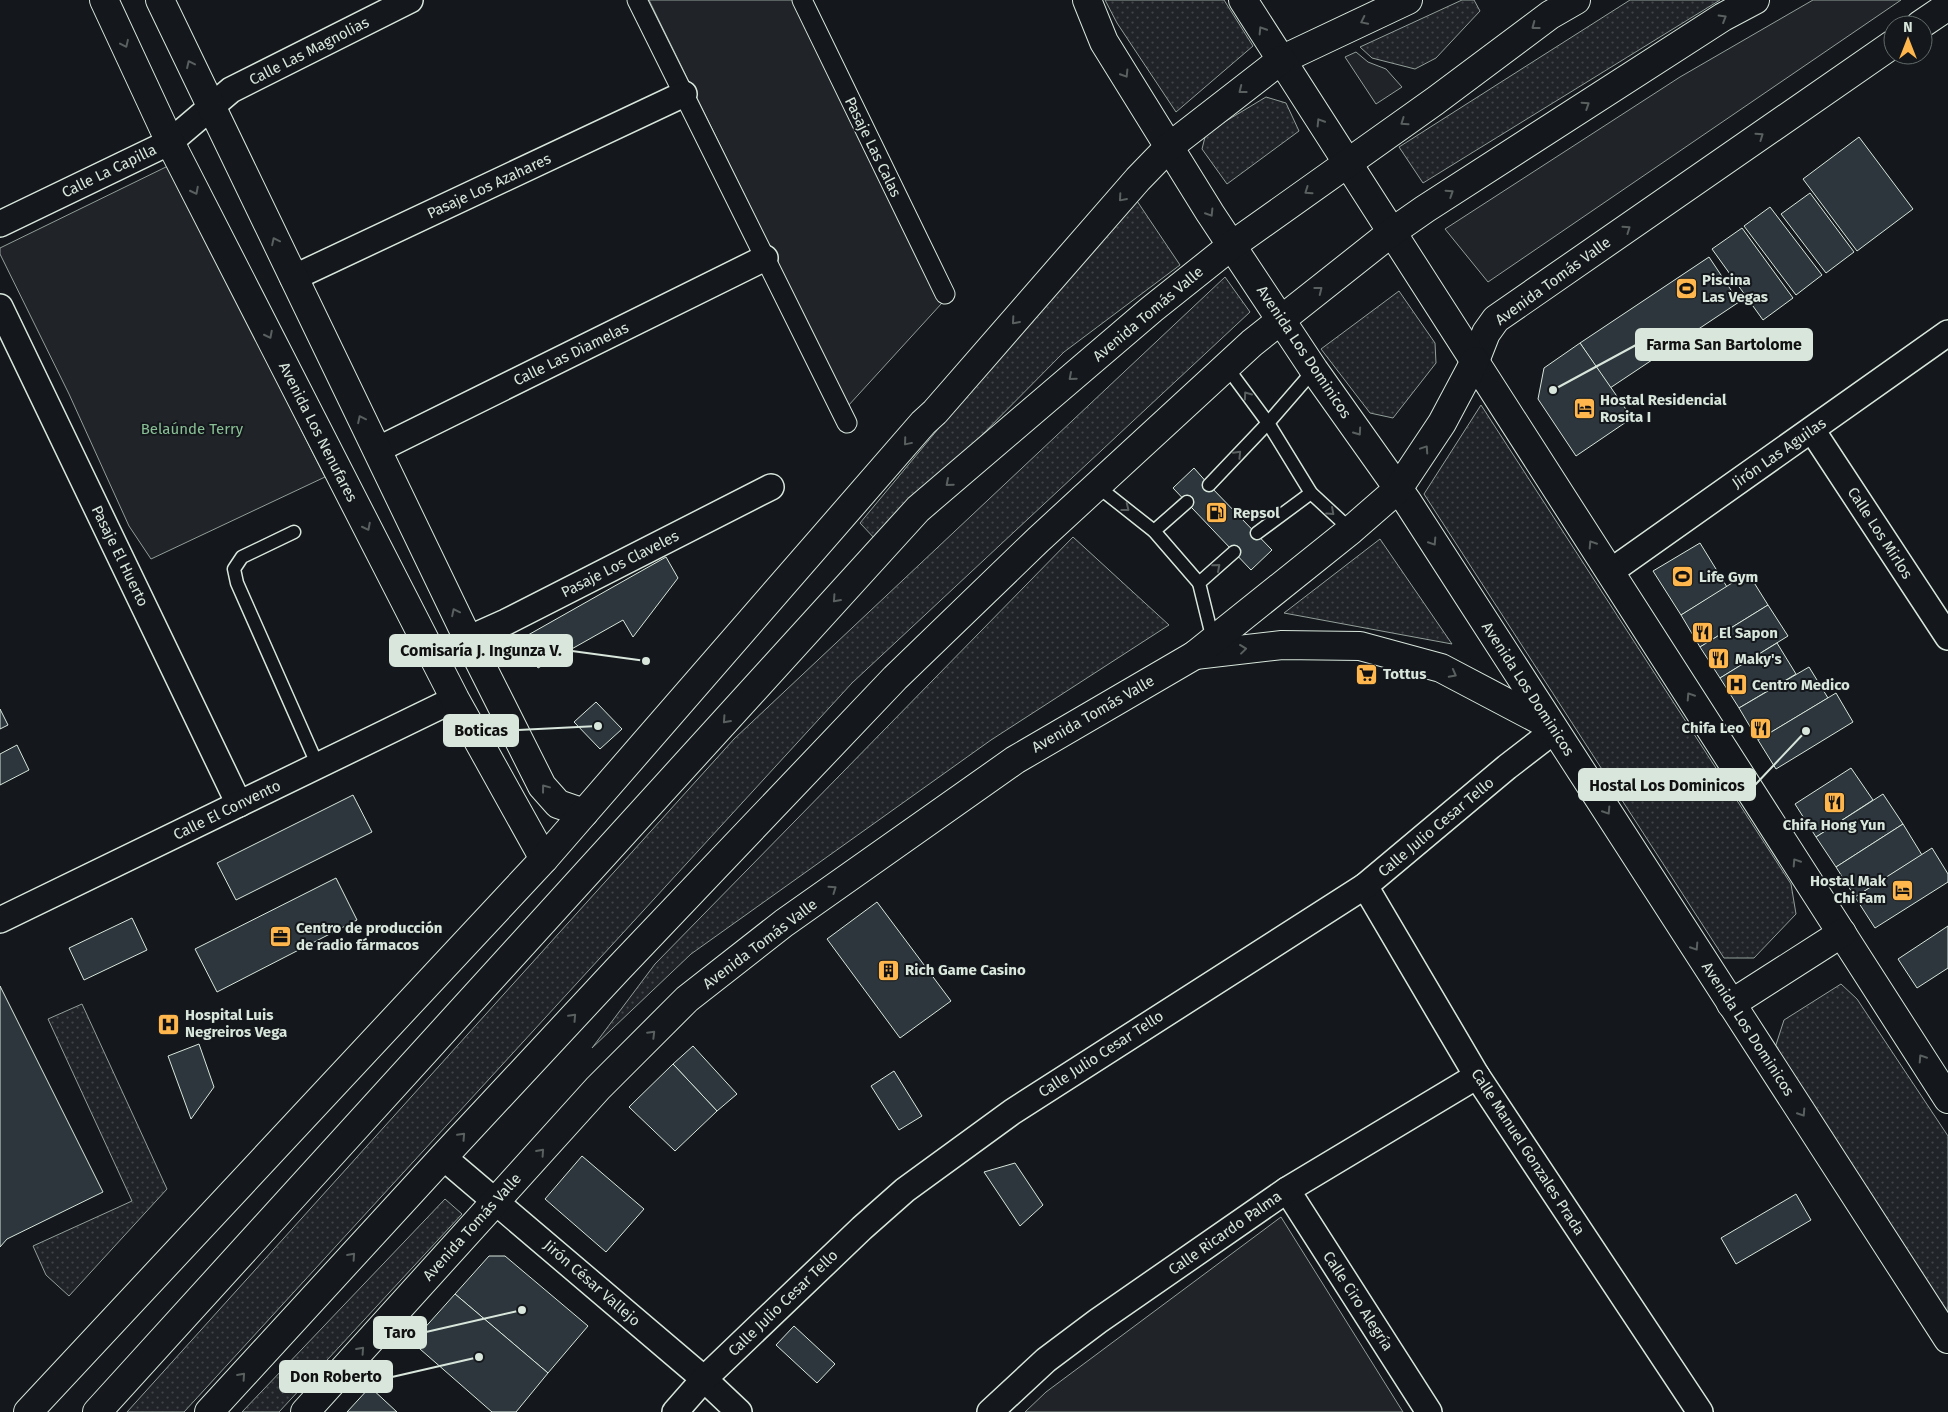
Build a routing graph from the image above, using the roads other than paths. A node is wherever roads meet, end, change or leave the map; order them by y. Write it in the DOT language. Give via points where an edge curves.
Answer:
graph roads {
  1 [pos="104,0"];
  2 [pos="160,0"];
  3 [pos="637,0"];
  4 [pos="802,0"];
  5 [pos="1076,0"];
  6 [pos="1087,0"];
  7 [pos="1243,0"];
  8 [pos="1408,0"];
  9 [pos="1576,0"];
  10 [pos="1755,0"];
  11 [pos="407,1"];
  12 [pos="1948,6"];
  13 [pos="1933,16"];
  14 [pos="1104,42"];
  15 [pos="1883,51"];
  16 [pos="1281,60"];
  17 [pos="684,94"];
  18 [pos="211,108"];
  19 [pos="170,142"];
  20 [pos="1169,147"];
  21 [pos="1347,163"];
  22 [pos="0,224"];
  23 [pos="1392,232"];
  24 [pos="1231,246"];
  25 [pos="765,258"];
  26 [pos="293,278"];
  27 [pos="945,294"];
  28 [pos="0,307"];
  29 [pos="1281,320"];
  30 [pos="1948,333"];
  31 [pos="1475,361"];
  32 [pos="1226,366"];
  33 [pos="1314,370"];
  34 [pos="847,423"];
  35 [pos="1268,423"];
  36 [pos="1812,430"];
  37 [pos="377,450"];
  38 [pos="1209,485"];
  39 [pos="1097,486"];
  40 [pos="771,487"];
  41 [pos="1398,489"];
  42 [pos="1311,493"];
  43 [pos="1187,502"];
  44 [pos="1350,530"];
  45 [pos="1154,531"];
  46 [pos="294,532"];
  47 [pos="1257,534"];
  48 [pos="1234,552"];
  49 [pos="1610,572"];
  50 [pos="1199,583"];
  51 [pos="1948,637"];
  52 [pos="468,639"];
  53 [pos="1204,648"];
  54 [pos="455,699"];
  55 [pos="1554,728"];
  56 [pos="318,766"];
  57 [pos="239,804"];
  58 [pos="584,814"];
  59 [pos="544,859"];
  60 [pos="1365,886"];
  61 [pos="0,920"];
  62 [pos="1842,934"];
  63 [pos="1731,1004"];
  64 [pos="1477,1076"];
  65 [pos="1948,1099"];
  66 [pos="443,1157"];
  67 [pos="1286,1190"];
  68 [pos="496,1201"];
  69 [pos="1948,1339"];
  70 [pos="704,1378"];
  71 [pos="28,1412"];
  72 [pos="98,1412"];
  73 [pos="210,1412"];
  74 [pos="305,1412"];
  75 [pos="675,1412"];
  76 [pos="739,1412"];
  77 [pos="990,1412"];
  78 [pos="1430,1412"];
  79 [pos="1700,1412"];
  1 -- 19 [label="main road, Avenida Los Nenufares, one-way"];
  18 -- 2 [label="main road, one-way"];
  3 -- 17 [label="street"];
  4 -- 27 [label="street, Pasaje Las Calas"];
  5 -- 14 [label="main road, Avenida Los Dominicos"];
  6 -- 14 [label="main road, Avenida Los Dominicos"];
  16 -- 7 [label="main road, one-way"];
  8 -- 16 [label="main road, one-way"];
  9 -- 21 [label="main road, Avenida Tomás Valle, one-way" via="1550,15"];
  23 -- 10 [label="main road, one-way" via="1723,17"];
  11 -- 18 [label="street, Calle Las Magnolias" via="231,90"];
  12 -- 13 [label="main road"];
  14 -- 20 [label="main road, Avenida Los Dominicos, one-way"];
  31 -- 15 [label="main road, Avenida Tomás Valle, one-way" via="1486,333 1496,319"];
  16 -- 20 [label="main road, one-way"];
  21 -- 16 [label="main road, one-way"];
  17 -- 25 [label="street"];
  17 -- 26 [label="street, Pasaje Los Azahares"];
  18 -- 19 [label="street, Calle La Capilla"];
  26 -- 18 [label="main road, one-way"];
  19 -- 22 [label="street, Calle La Capilla"];
  19 -- 54 [label="main road, Avenida Los Nenufares, one-way"];
  20 -- 24 [label="main road, Avenida Los Dominicos, one-way"];
  20 -- 58 [label="main road, one-way" via="841,516"];
  21 -- 23 [label="main road"];
  21 -- 24 [label="main road, Avenida Tomás Valle, one-way"];
  29 -- 23 [label="main road, one-way"];
  23 -- 31 [label="main road"];
  24 -- 29 [label="main road, Avenida Los Dominicos"];
  24 -- 72 [label="main road, Avenida Tomás Valle, one-way" via="1152,309 918,509"];
  25 -- 34 [label="street"];
  25 -- 37 [label="street, Calle Las Diamelas"];
  37 -- 26 [label="main road, one-way"];
  28 -- 57 [label="street, Pasaje El Huerto"];
  29 -- 32 [label="main road"];
  29 -- 33 [label="main road, Avenida Los Dominicos"];
  30 -- 36 [label="street, Jirón Las Aguilas"];
  41 -- 31 [label="main road, Avenida Tomás Valle, one-way" via="1442,423"];
  49 -- 31 [label="main road, one-way"];
  35 -- 32 [label="lane, one-way"];
  32 -- 39 [label="main road"];
  33 -- 35 [label="lane"];
  33 -- 41 [label="main road, Avenida Los Dominicos, one-way"];
  38 -- 35 [label="lane, one-way"];
  35 -- 42 [label="lane"];
  36 -- 49 [label="street, Jirón Las Aguilas"];
  36 -- 51 [label="street, Calle Los Mirlos"];
  52 -- 37 [label="main road, one-way"];
  39 -- 45 [label="lane, one-way"];
  66 -- 39 [label="main road, one-way" via="895,678"];
  40 -- 52 [label="street, Pasaje Los Claveles"];
  41 -- 44 [label="main road, Avenida Tomás Valle"];
  41 -- 55 [label="main road, Avenida Los Dominicos, one-way"];
  42 -- 44 [label="lane, one-way"];
  42 -- 47 [label="lane"];
  43 -- 45 [label="lane"];
  44 -- 53 [label="main road, Avenida Tomás Valle"];
  45 -- 50 [label="lane"];
  46 -- 56 [label="lane" via="242,557 234,569 237,583"];
  50 -- 48 [label="lane, one-way"];
  62 -- 49 [label="main road, one-way"];
  50 -- 53 [label="lane"];
  58 -- 52 [label="main road, one-way" via="558,804 542,786"];
  53 -- 55 [label="main road, one-way" via="1360,646 1441,668"];
  68 -- 53 [label="main road, Avenida Tomás Valle, one-way" via="598,1088 687,999 769,935 1015,760"];
  54 -- 56 [label="street, Calle El Convento"];
  54 -- 59 [label="main road, Avenida Los Nenufares"];
  55 -- 60 [label="street, Calle Julio Cesar Tello"];
  55 -- 63 [label="main road, Avenida Los Dominicos, one-way"];
  56 -- 57 [label="street, Calle El Convento"];
  57 -- 61 [label="street, Calle El Convento"];
  58 -- 59 [label="main road"];
  59 -- 71 [label="main road"];
  60 -- 64 [label="street, Calle Manuel Gonzales Prada"];
  60 -- 70 [label="street, Calle Julio Cesar Tello" via="1012,1112 905,1190"];
  62 -- 63 [label="main road"];
  65 -- 62 [label="main road, one-way"];
  63 -- 69 [label="main road, Avenida Los Dominicos, one-way"];
  64 -- 67 [label="street, Calle Ricardo Palma"];
  64 -- 79 [label="street, Calle Manuel Gonzales Prada"];
  66 -- 68 [label="street, Jirón César Vallejo"];
  73 -- 66 [label="main road, one-way"];
  67 -- 77 [label="street, Calle Ricardo Palma" via="1046,1360"];
  67 -- 78 [label="street, Calle Ciro Alegría"];
  68 -- 70 [label="street, Jirón César Vallejo"];
  74 -- 68 [label="main road, Avenida Tomás Valle, one-way"];
  70 -- 75 [label="street, Calle Julio Cesar Tello"];
  70 -- 76 [label="street, Jirón César Vallejo"];
}
